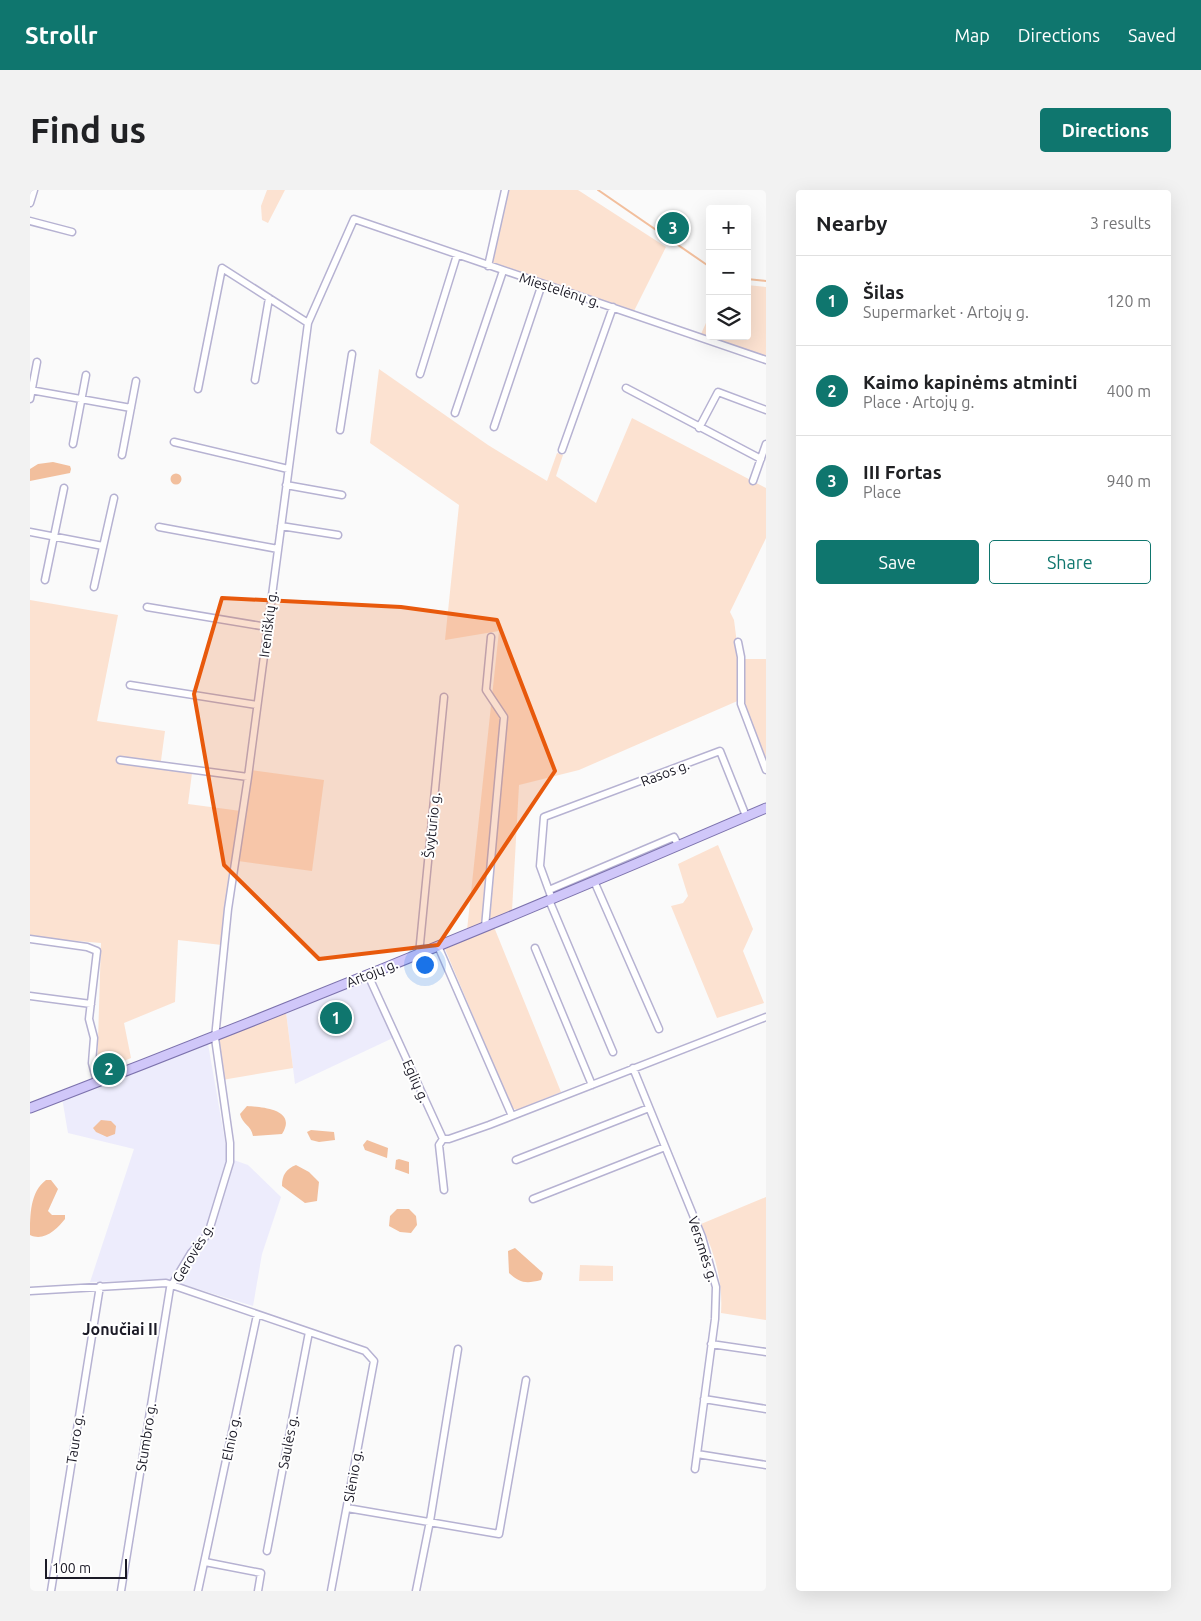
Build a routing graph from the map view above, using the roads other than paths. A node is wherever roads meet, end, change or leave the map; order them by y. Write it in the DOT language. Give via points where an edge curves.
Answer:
graph roads {
  1 [pos="34,190"];
  2 [pos="505,190"];
  3 [pos="30,203"];
  4 [pos="354,220"];
  5 [pos="30,221"];
  6 [pos="72,232"];
  7 [pos="457,255"];
  8 [pos="488,266"];
  9 [pos="504,271"];
  10 [pos="542,284"];
  11 [pos="269,298"];
  12 [pos="613,307"];
  13 [pos="308,323"];
  14 [pos="352,354"];
  15 [pos="766,360"];
  16 [pos="37,362"];
  17 [pos="420,374"];
  18 [pos="86,375"];
  19 [pos="255,380"];
  20 [pos="136,382"];
  21 [pos="626,388"];
  22 [pos="198,389"];
  23 [pos="31,390"];
  24 [pos="30,399"];
  25 [pos="81,400"];
  26 [pos="131,408"];
  27 [pos="766,410"];
  28 [pos="455,413"];
  29 [pos="494,427"];
  30 [pos="699,428"];
  31 [pos="340,430"];
  32 [pos="174,442"];
  33 [pos="73,444"];
  34 [pos="766,444"];
  35 [pos="562,450"];
  36 [pos="122,455"];
  37 [pos="761,459"];
  38 [pos="288,469"];
  39 [pos="753,481"];
  40 [pos="286,485"];
  41 [pos="64,488"];
  42 [pos="342,495"];
  43 [pos="114,498"];
  44 [pos="281,526"];
  45 [pos="159,527"];
  46 [pos="30,532"];
  47 [pos="338,535"];
  48 [pos="54,537"];
  49 [pos="103,546"];
  50 [pos="278,549"];
  51 [pos="45,580"];
  52 [pos="94,588"];
  53 [pos="147,607"];
  54 [pos="267,627"];
  55 [pos="491,637"];
  56 [pos="738,642"];
  57 [pos="130,685"];
  58 [pos="444,697"];
  59 [pos="257,705"];
  60 [pos="120,760"];
  61 [pos="766,770"];
  62 [pos="248,777"];
  63 [pos="766,808"];
  64 [pos="746,816"];
  65 [pos="678,845"];
  66 [pos="594,881"];
  67 [pos="550,896"];
  68 [pos="485,927"];
  69 [pos="30,939"];
  70 [pos="438,946"];
  71 [pos="535,948"];
  72 [pos="419,954"];
  73 [pos="368,975"];
  74 [pos="30,996"];
  75 [pos="91,1004"];
  76 [pos="766,1017"];
  77 [pos="659,1029"];
  78 [pos="214,1038"];
  79 [pos="613,1052"];
  80 [pos="634,1068"];
  81 [pos="96,1082"];
  82 [pos="592,1085"];
  83 [pos="30,1108"];
  84 [pos="649,1108"];
  85 [pos="512,1116"];
  86 [pos="443,1139"];
  87 [pos="665,1147"];
  88 [pos="516,1160"];
  89 [pos="444,1190"];
  90 [pos="533,1199"];
  91 [pos="172,1284"];
  92 [pos="100,1286"];
  93 [pos="30,1291"];
  94 [pos="257,1315"];
  95 [pos="309,1332"];
  96 [pos="711,1344"];
  97 [pos="458,1349"];
  98 [pos="766,1352"];
  99 [pos="374,1361"];
  100 [pos="526,1380"];
  101 [pos="704,1399"];
  102 [pos="766,1409"];
  103 [pos="697,1454"];
  104 [pos="766,1465"];
  105 [pos="695,1469"];
  106 [pos="347,1508"];
  107 [pos="430,1522"];
  108 [pos="267,1551"];
  109 [pos="205,1562"];
  110 [pos="51,1591"];
  111 [pos="121,1591"];
  112 [pos="198,1591"];
  113 [pos="258,1591"];
  114 [pos="331,1591"];
  115 [pos="416,1591"];
  1 -- 3 [label="street"];
  2 -- 8 [label="street"];
  4 -- 7 [label="street, Miestelėnų g."];
  4 -- 13 [label="street, Ireniškių g."];
  5 -- 6 [label="street"];
  7 -- 8 [label="street, Miestelėnų g."];
  7 -- 17 [label="street"];
  8 -- 9 [label="street, Miestelėnų g."];
  9 -- 10 [label="street, Miestelėnų g."];
  9 -- 28 [label="street"];
  10 -- 12 [label="street, Miestelėnų g."];
  10 -- 29 [label="street"];
  11 -- 13 [label="street"];
  11 -- 19 [label="street"];
  11 -- 22 [label="street" via="222,268"];
  12 -- 15 [label="street, Miestelėnų g."];
  12 -- 35 [label="street"];
  13 -- 38 [label="street, Ireniškių g."];
  14 -- 31 [label="street"];
  16 -- 23 [label="street"];
  18 -- 25 [label="street"];
  20 -- 26 [label="street"];
  21 -- 30 [label="street"];
  23 -- 24 [label="street"];
  23 -- 25 [label="street"];
  25 -- 26 [label="street"];
  25 -- 33 [label="street"];
  26 -- 36 [label="street"];
  27 -- 30 [label="street" via="718,392"];
  30 -- 37 [label="street"];
  32 -- 38 [label="street"];
  34 -- 37 [label="street"];
  37 -- 39 [label="street"];
  38 -- 40 [label="street, Ireniškių g."];
  40 -- 42 [label="street"];
  40 -- 44 [label="street, Ireniškių g."];
  41 -- 48 [label="street"];
  43 -- 49 [label="street"];
  44 -- 47 [label="street"];
  44 -- 50 [label="street, Ireniškių g."];
  45 -- 50 [label="street"];
  46 -- 48 [label="street"];
  48 -- 49 [label="street"];
  48 -- 51 [label="street"];
  49 -- 52 [label="street"];
  50 -- 54 [label="street, Ireniškių g."];
  53 -- 54 [label="street"];
  54 -- 59 [label="street, Ireniškių g."];
  55 -- 68 [label="street" via="486,690 504,717"];
  56 -- 61 [label="street" via="742,704"];
  57 -- 59 [label="street"];
  58 -- 72 [label="street, Švyturio g."];
  59 -- 62 [label="street, Ireniškių g."];
  60 -- 62 [label="street"];
  62 -- 78 [label="street, Ireniškių g." via="228,909"];
  63 -- 64 [label="main road, Artojų g."];
  64 -- 65 [label="main road, Artojų g."];
  64 -- 67 [label="street, Rasos g." via="720,751 544,817 540,866"];
  65 -- 66 [label="main road, Artojų g."];
  65 -- 67 [label="street" via="674,837"];
  66 -- 67 [label="main road, Artojų g."];
  66 -- 77 [label="street"];
  67 -- 68 [label="main road, Artojų g."];
  67 -- 79 [label="street"];
  68 -- 70 [label="main road, Artojų g."];
  69 -- 75 [label="street" via="97,951"];
  70 -- 72 [label="main road, Artojų g."];
  70 -- 85 [label="street"];
  71 -- 82 [label="street"];
  72 -- 73 [label="main road, Artojų g."];
  73 -- 78 [label="main road, Artojų g."];
  73 -- 86 [label="street, Eglių g."];
  74 -- 75 [label="street"];
  75 -- 81 [label="street" via="89,1019 94,1038 92,1062"];
  76 -- 80 [label="street"];
  78 -- 81 [label="main road, Artojų g."];
  78 -- 91 [label="street, Gerovės g." via="230,1162 208,1234 191,1253"];
  80 -- 82 [label="street"];
  80 -- 84 [label="street, Versmės g."];
  81 -- 83 [label="main road, Artojų g."];
  82 -- 85 [label="street"];
  84 -- 87 [label="street, Versmės g."];
  84 -- 88 [label="street"];
  85 -- 86 [label="street" via="449,1140"];
  86 -- 89 [label="street, Eglių g." via="439,1145"];
  87 -- 90 [label="street"];
  87 -- 96 [label="street, Versmės g." via="711,1264 717,1302"];
  91 -- 92 [label="street"];
  91 -- 94 [label="street, Gerovės g." via="181,1290"];
  91 -- 111 [label="street, Stumbro g."];
  92 -- 93 [label="street"];
  92 -- 110 [label="street, Tauro g."];
  94 -- 95 [label="street, Gerovės g."];
  94 -- 109 [label="street, Elnio g."];
  95 -- 99 [label="street, Gerovės g." via="366,1351"];
  95 -- 108 [label="street, Saulės g."];
  96 -- 98 [label="street"];
  96 -- 101 [label="street, Versmės g."];
  97 -- 107 [label="street"];
  99 -- 106 [label="street, Slėnio g."];
  100 -- 107 [label="street" via="499,1534"];
  101 -- 102 [label="street"];
  101 -- 103 [label="street, Versmės g."];
  103 -- 104 [label="street"];
  103 -- 105 [label="street, Versmės g."];
  106 -- 107 [label="street"];
  106 -- 114 [label="street, Slėnio g."];
  107 -- 115 [label="street"];
  109 -- 112 [label="street, Elnio g."];
  109 -- 113 [label="street" via="261,1573"];
}
